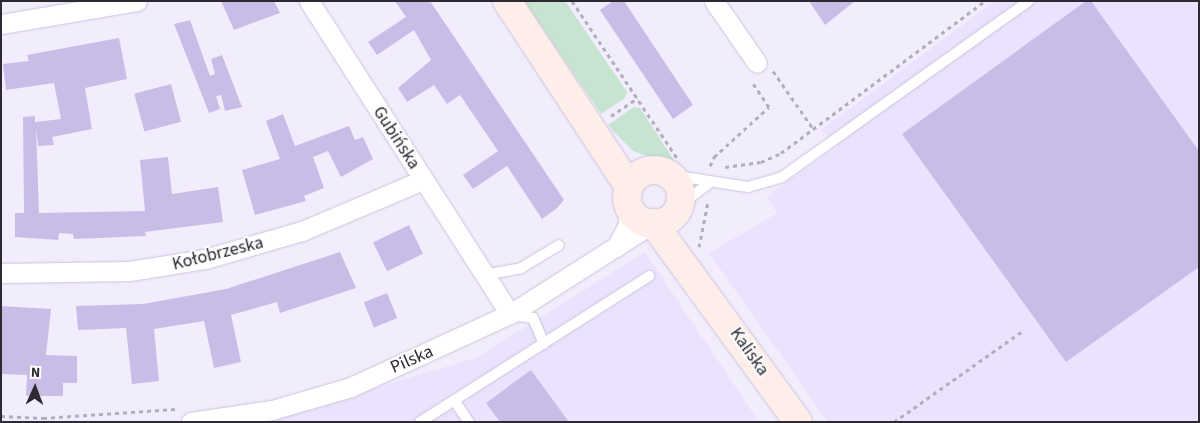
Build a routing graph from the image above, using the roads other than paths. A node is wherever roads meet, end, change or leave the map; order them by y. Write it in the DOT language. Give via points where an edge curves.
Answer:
graph roads {
  1 [pos="137,1"];
  2 [pos="309,1"];
  3 [pos="507,1"];
  4 [pos="714,1"];
  5 [pos="1029,1"];
  6 [pos="1,24"];
  7 [pos="753,69"];
  8 [pos="593,128"];
  9 [pos="669,172"];
  10 [pos="423,180"];
  11 [pos="708,184"];
  12 [pos="628,196"];
  13 [pos="669,214"];
  14 [pos="559,245"];
  15 [pos="614,250"];
  16 [pos="1,273"];
  17 [pos="483,275"];
  18 [pos="648,276"];
  19 [pos="510,314"];
  20 [pos="544,344"];
  21 [pos="456,403"];
  22 [pos="189,414"];
  23 [pos="420,422"];
  24 [pos="469,422"];
  25 [pos="798,422"];
  1 -- 6 [label="street"];
  2 -- 10 [label="street, Gubińska"];
  3 -- 8 [label="street"];
  4 -- 7 [label="street"];
  5 -- 11 [label="lane" via="782,177 748,186"];
  8 -- 9 [label="street"];
  8 -- 12 [label="street"];
  9 -- 11 [label="lane"];
  9 -- 12 [label="street" via="639,174"];
  9 -- 13 [label="street" via="680,189"];
  10 -- 16 [label="street, Kołobrzeska" via="302,232 205,260 130,271"];
  10 -- 17 [label="street, Gubińska"];
  11 -- 13 [label="lane"];
  12 -- 13 [label="street" via="637,218"];
  12 -- 15 [label="street" via="628,224"];
  13 -- 15 [label="street, Pilska"];
  13 -- 25 [label="street, Kaliska" via="676,261 699,283"];
  14 -- 17 [label="lane" via="520,268"];
  15 -- 19 [label="street, Pilska"];
  17 -- 19 [label="street, Gubińska"];
  18 -- 20 [label="lane"];
  19 -- 20 [label="lane" via="533,318"];
  19 -- 22 [label="street, Pilska" via="352,387 272,410"];
  20 -- 21 [label="lane"];
  21 -- 23 [label="lane"];
  21 -- 24 [label="lane"];
}
